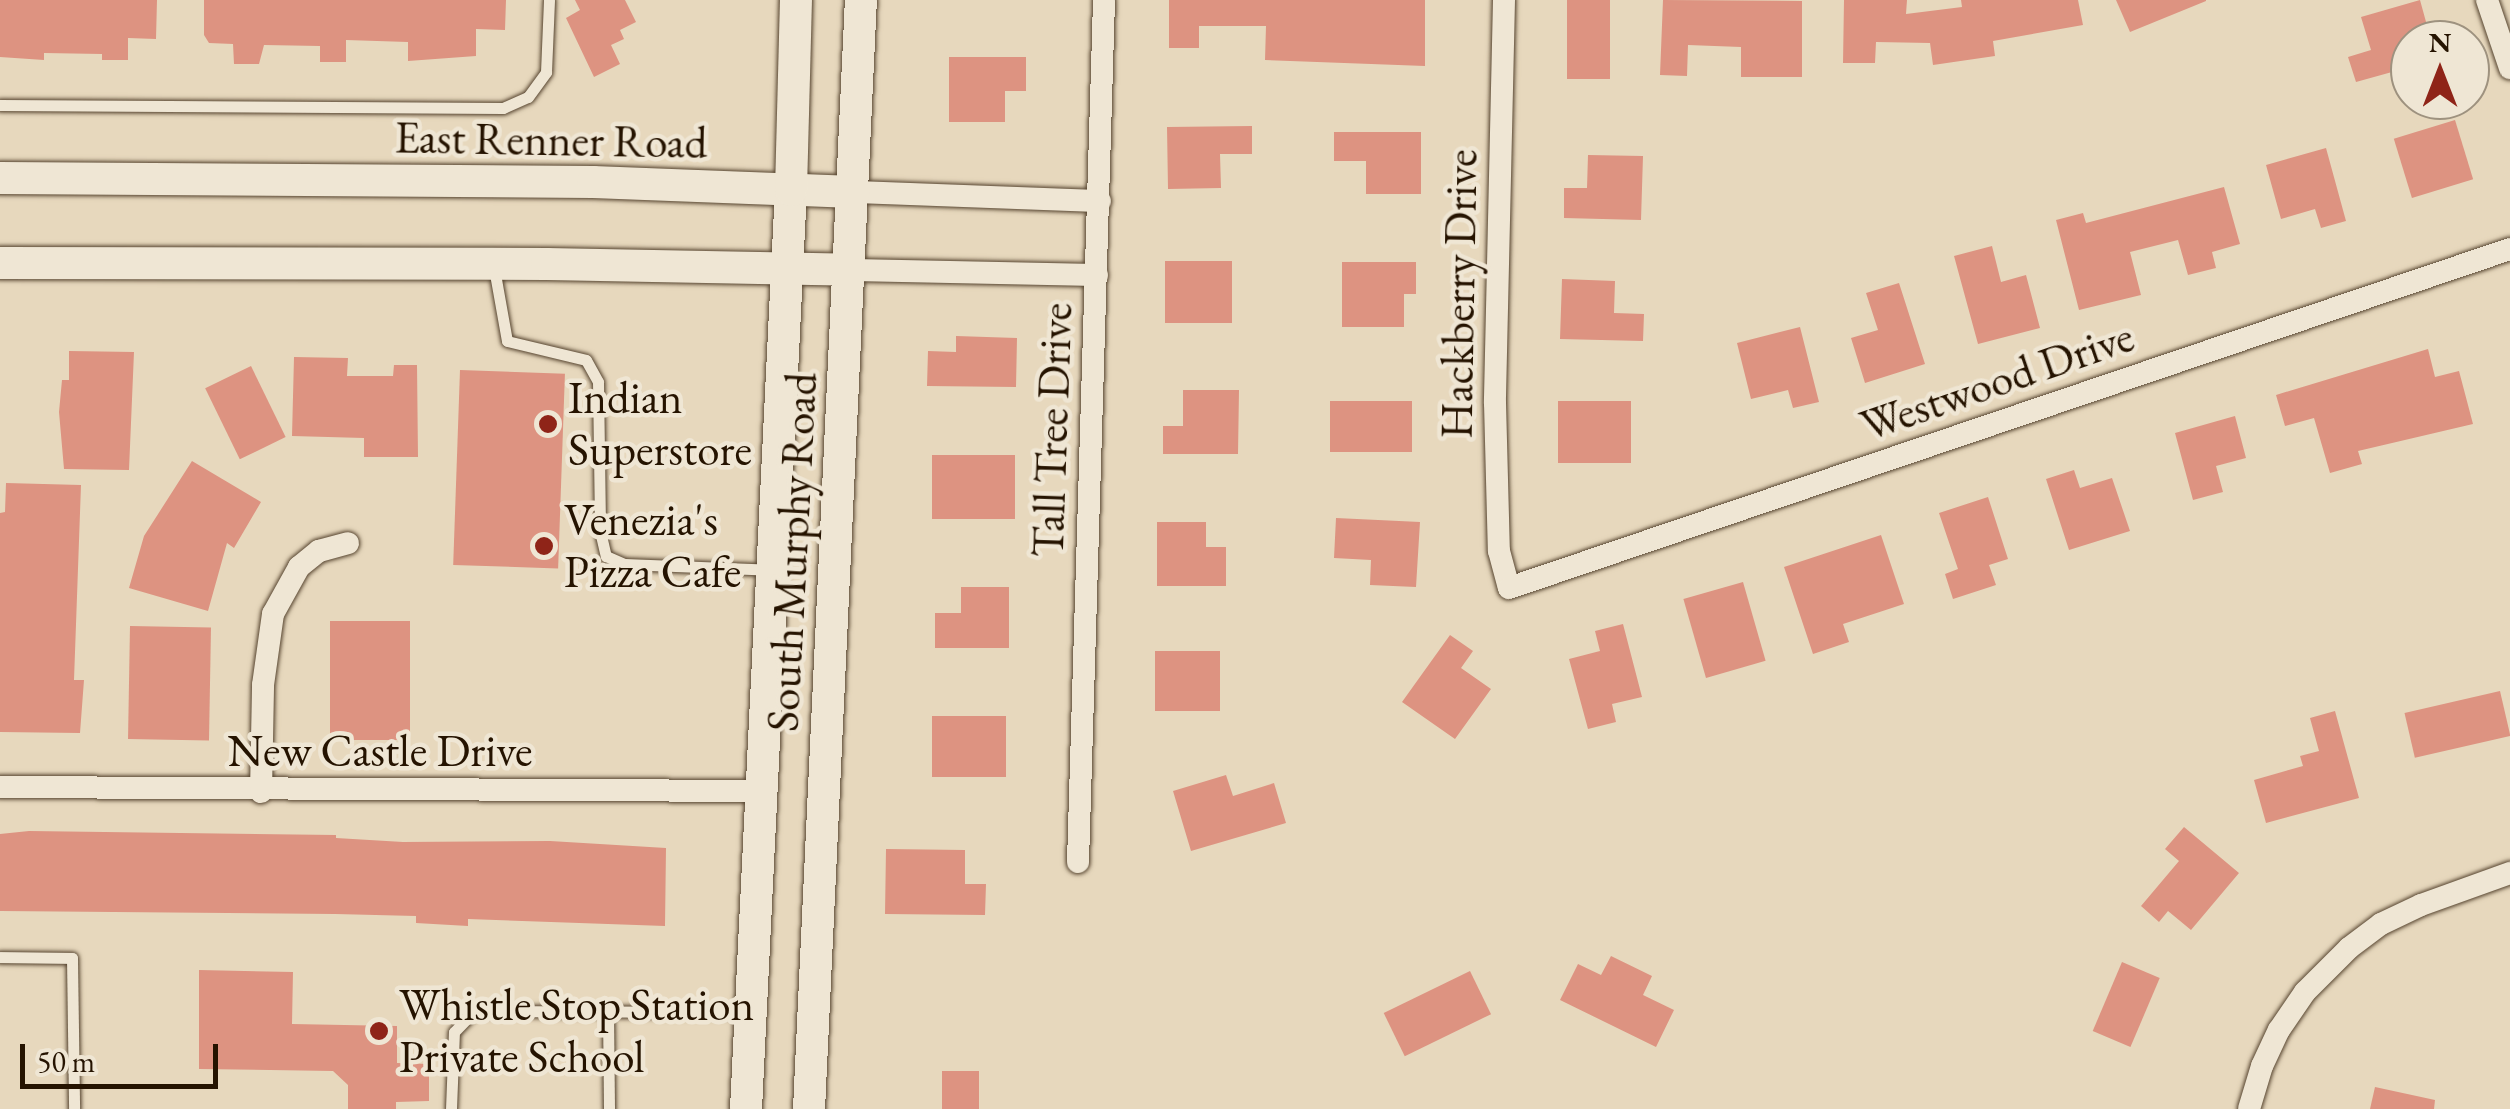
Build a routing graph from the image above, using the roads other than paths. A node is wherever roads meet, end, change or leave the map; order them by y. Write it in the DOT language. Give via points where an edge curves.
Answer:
graph roads {
  1 [pos="548,0"];
  2 [pos="796,0"];
  3 [pos="862,0"];
  4 [pos="1104,0"];
  5 [pos="1504,0"];
  6 [pos="2487,0"];
  7 [pos="2510,68"];
  8 [pos="0,105"];
  9 [pos="0,178"];
  10 [pos="791,190"];
  11 [pos="854,192"];
  12 [pos="1100,201"];
  13 [pos="2510,249"];
  14 [pos="0,263"];
  15 [pos="493,264"];
  16 [pos="786,269"];
  17 [pos="852,270"];
  18 [pos="1097,275"];
  19 [pos="348,543"];
  20 [pos="774,570"];
  21 [pos="1509,588"];
  22 [pos="0,787"];
  23 [pos="759,791"];
  24 [pos="261,792"];
  25 [pos="1078,862"];
  26 [pos="2510,873"];
  27 [pos="0,957"];
  28 [pos="608,1012"];
  29 [pos="750,1012"];
  30 [pos="74,1109"];
  31 [pos="451,1109"];
  32 [pos="609,1109"];
  33 [pos="746,1109"];
  34 [pos="809,1109"];
  35 [pos="2250,1109"];
  1 -- 8 [label="lane" via="546,72 528,97 502,108"];
  2 -- 10 [label="main road, South Murphy Road"];
  3 -- 11 [label="main road, South Murphy Road"];
  4 -- 12 [label="street, Tall Tree Drive"];
  5 -- 21 [label="street, Hackberry Drive" via="1494,403 1500,551"];
  6 -- 7 [label="street"];
  9 -- 10 [label="main road, East Renner Road"];
  10 -- 11 [label="main road, East Renner Road"];
  10 -- 16 [label="main road, South Murphy Road"];
  11 -- 12 [label="street, East Renner Road"];
  11 -- 17 [label="main road, South Murphy Road"];
  12 -- 18 [label="street, Tall Tree Drive"];
  13 -- 21 [label="street, Westwood Drive"];
  14 -- 15 [label="main road"];
  15 -- 16 [label="main road"];
  15 -- 20 [label="lane" via="508,340 586,360 598,382 606,556 624,564"];
  16 -- 17 [label="main road"];
  16 -- 20 [label="main road, South Murphy Road"];
  17 -- 18 [label="street"];
  17 -- 34 [label="main road, South Murphy Road"];
  18 -- 25 [label="street, Tall Tree Drive"];
  19 -- 24 [label="street" via="318,551 299,567 273,614 263,685"];
  20 -- 23 [label="main road, South Murphy Road"];
  22 -- 24 [label="street, New Castle Drive"];
  23 -- 24 [label="street, New Castle Drive"];
  23 -- 29 [label="main road, South Murphy Road"];
  26 -- 35 [label="street" via="2435,898 2350,948 2279,1030"];
  27 -- 30 [label="lane" via="72,958"];
  28 -- 29 [label="lane"];
  28 -- 31 [label="lane" via="474,1011 454,1032"];
  28 -- 32 [label="lane"];
  29 -- 33 [label="main road, South Murphy Road"];
}
